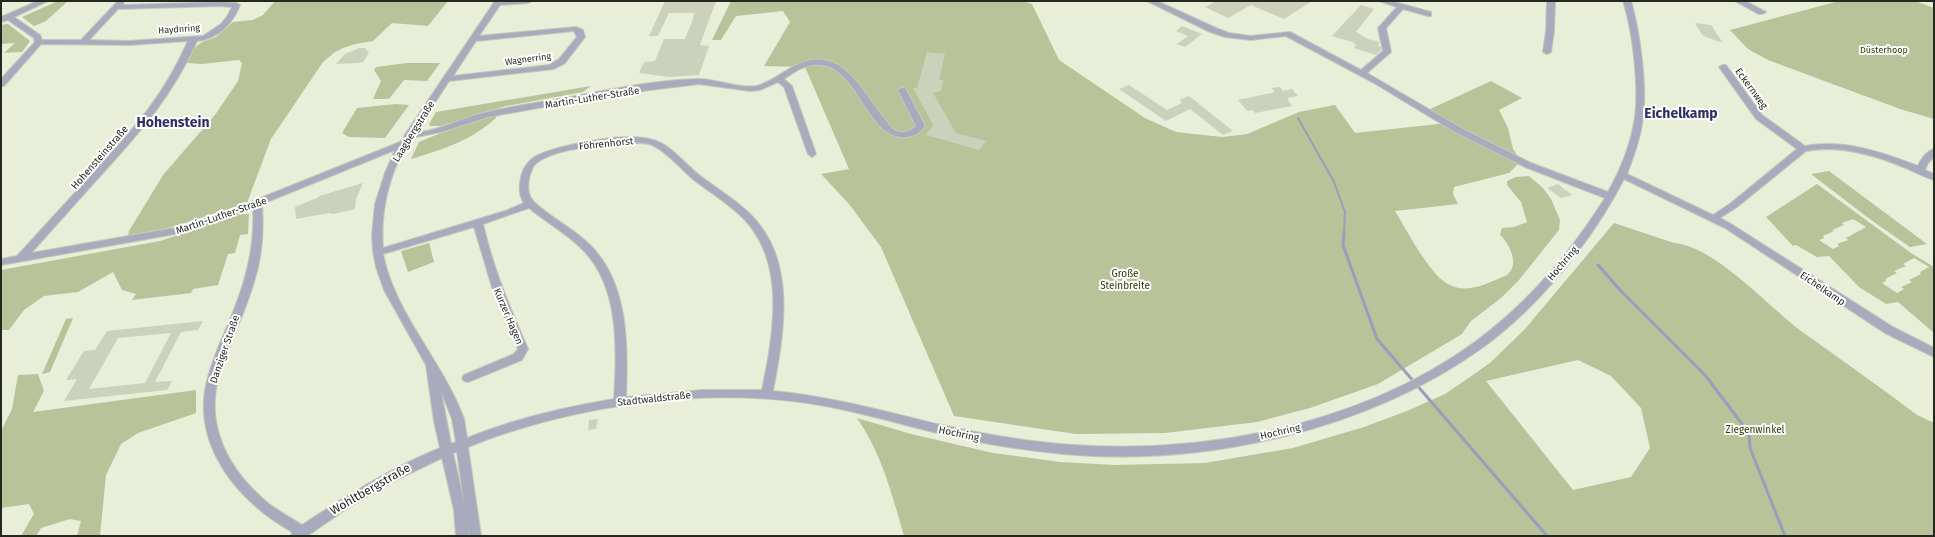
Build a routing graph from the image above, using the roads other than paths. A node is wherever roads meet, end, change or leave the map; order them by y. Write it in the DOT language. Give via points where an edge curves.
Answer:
graph roads {
  1 [pos="44,1"];
  2 [pos="123,1"];
  3 [pos="528,1"];
  4 [pos="1151,1"];
  5 [pos="1383,1"];
  6 [pos="1551,1"];
  7 [pos="1627,1"];
  8 [pos="1739,1"];
  9 [pos="498,2"];
  10 [pos="116,7"];
  11 [pos="1401,7"];
  12 [pos="1762,12"];
  13 [pos="1428,14"];
  14 [pos="5,19"];
  15 [pos="472,39"];
  16 [pos="193,40"];
  17 [pos="84,41"];
  18 [pos="39,42"];
  19 [pos="1547,52"];
  20 [pos="1723,67"];
  21 [pos="1362,73"];
  22 [pos="778,78"];
  23 [pos="446,79"];
  24 [pos="1,84"];
  25 [pos="902,90"];
  26 [pos="408,136"];
  27 [pos="403,144"];
  28 [pos="1803,149"];
  29 [pos="1934,152"];
  30 [pos="812,154"];
  31 [pos="395,158"];
  32 [pos="364,161"];
  33 [pos="1920,172"];
  34 [pos="1622,175"];
  35 [pos="1934,177"];
  36 [pos="1611,197"];
  37 [pos="257,202"];
  38 [pos="530,204"];
  39 [pos="1714,218"];
  40 [pos="478,223"];
  41 [pos="379,252"];
  42 [pos="20,259"];
  43 [pos="1,262"];
  44 [pos="1934,353"];
  45 [pos="430,362"];
  46 [pos="468,378"];
  47 [pos="766,396"];
  48 [pos="620,401"];
  49 [pos="867,411"];
  50 [pos="462,443"];
  51 [pos="447,449"];
  52 [pos="299,534"];
  53 [pos="462,536"];
  54 [pos="475,536"];
  1 -- 14 [label="street"];
  2 -- 10 [label="street"];
  3 -- 9 [label="street"];
  4 -- 21 [label="street" via="1228,35 1252,38 1287,34"];
  5 -- 11 [label="street"];
  6 -- 19 [label="street"];
  7 -- 34 [label="street, Hochring" via="1636,40 1640,98 1638,122"];
  8 -- 12 [label="street"];
  9 -- 15 [label="street, Laagbergstraße"];
  10 -- 16 [label="street, Haydnring" via="236,5 235,11 212,35"];
  10 -- 17 [label="street"];
  11 -- 13 [label="street"];
  11 -- 21 [label="street" via="1382,28 1387,52"];
  14 -- 18 [label="street" via="37,37"];
  15 -- 23 [label="street, Laagbergstraße"];
  15 -- 23 [label="street, Wagnerring" via="576,29 581,37 562,61 551,67"];
  16 -- 17 [label="street, Haydnring" via="129,43"];
  16 -- 42 [label="street, Hohensteinstraße" via="181,67 144,122"];
  17 -- 18 [label="street, Haydnring"];
  18 -- 24 [label="street"];
  20 -- 28 [label="street, Eckernweg" via="1758,117"];
  21 -- 36 [label="street" via="1458,130 1528,165"];
  22 -- 25 [label="street, Martin-Luther-Straße" via="801,65 819,63 834,66 845,74 889,130 898,134 912,134 920,124"];
  22 -- 26 [label="street, Martin-Luther-Straße" via="766,85 750,89 706,82 592,96 482,117 432,133"];
  22 -- 30 [label="street" via="788,86"];
  23 -- 26 [label="street, Laagbergstraße"];
  26 -- 27 [label="street, Laagbergstraße"];
  27 -- 31 [label="street, Laagbergstraße"];
  27 -- 32 [label="street, Martin-Luther-Straße"];
  28 -- 33 [label="street" via="1839,146 1880,157"];
  28 -- 39 [label="street"];
  29 -- 33 [label="street" via="1924,162"];
  31 -- 32 [label="street, Martin-Luther-Straße"];
  31 -- 41 [label="street, Laagbergstraße" via="378,211"];
  32 -- 37 [label="street, Martin-Luther-Straße"];
  33 -- 35 [label="street"];
  34 -- 36 [label="street, Hochring"];
  34 -- 39 [label="street, Eichelkamp"];
  36 -- 49 [label="street, Hochring" via="1592,228 1539,292 1477,346 1425,377 1352,412 1283,431 1212,444 1176,449 1116,451 1062,449 978,437"];
  37 -- 42 [label="street, Martin-Luther-Straße" via="181,230"];
  37 -- 52 [label="street, Danziger Straße" via="258,231 253,266 212,378 209,418 215,447 237,480 261,504"];
  38 -- 40 [label="street"];
  38 -- 47 [label="street, Föhrenhorst" via="525,198 525,179 529,166 534,161 549,153 570,147 637,140 655,143 735,205 759,229 772,258 777,332"];
  38 -- 48 [label="street" via="592,253 604,270 618,315 621,347"];
  39 -- 44 [label="street, Eichelkamp" via="1889,330"];
  40 -- 41 [label="street"];
  40 -- 46 [label="street, Kurzer Hagen" via="495,286 522,349 518,357"];
  41 -- 45 [label="street, Laagbergstraße" via="381,266 392,294"];
  42 -- 43 [label="street, Martin-Luther-Straße"];
  45 -- 50 [label="street, Laagbergstraße" via="444,385 458,419"];
  45 -- 51 [label="street, Laagbergstraße"];
  47 -- 48 [label="street, Stadtwaldstraße" via="691,394"];
  47 -- 49 [label="street, Stadtwaldstraße" via="821,401"];
  48 -- 50 [label="street, Stadtwaldstraße" via="558,414"];
  50 -- 51 [label="street, Stadtwaldstraße"];
  50 -- 54 [label="street, Laagbergstraße"];
  51 -- 52 [label="street, Wohltbergstraße" via="383,481"];
  51 -- 53 [label="street, Laagbergstraße" via="460,510"];
}
